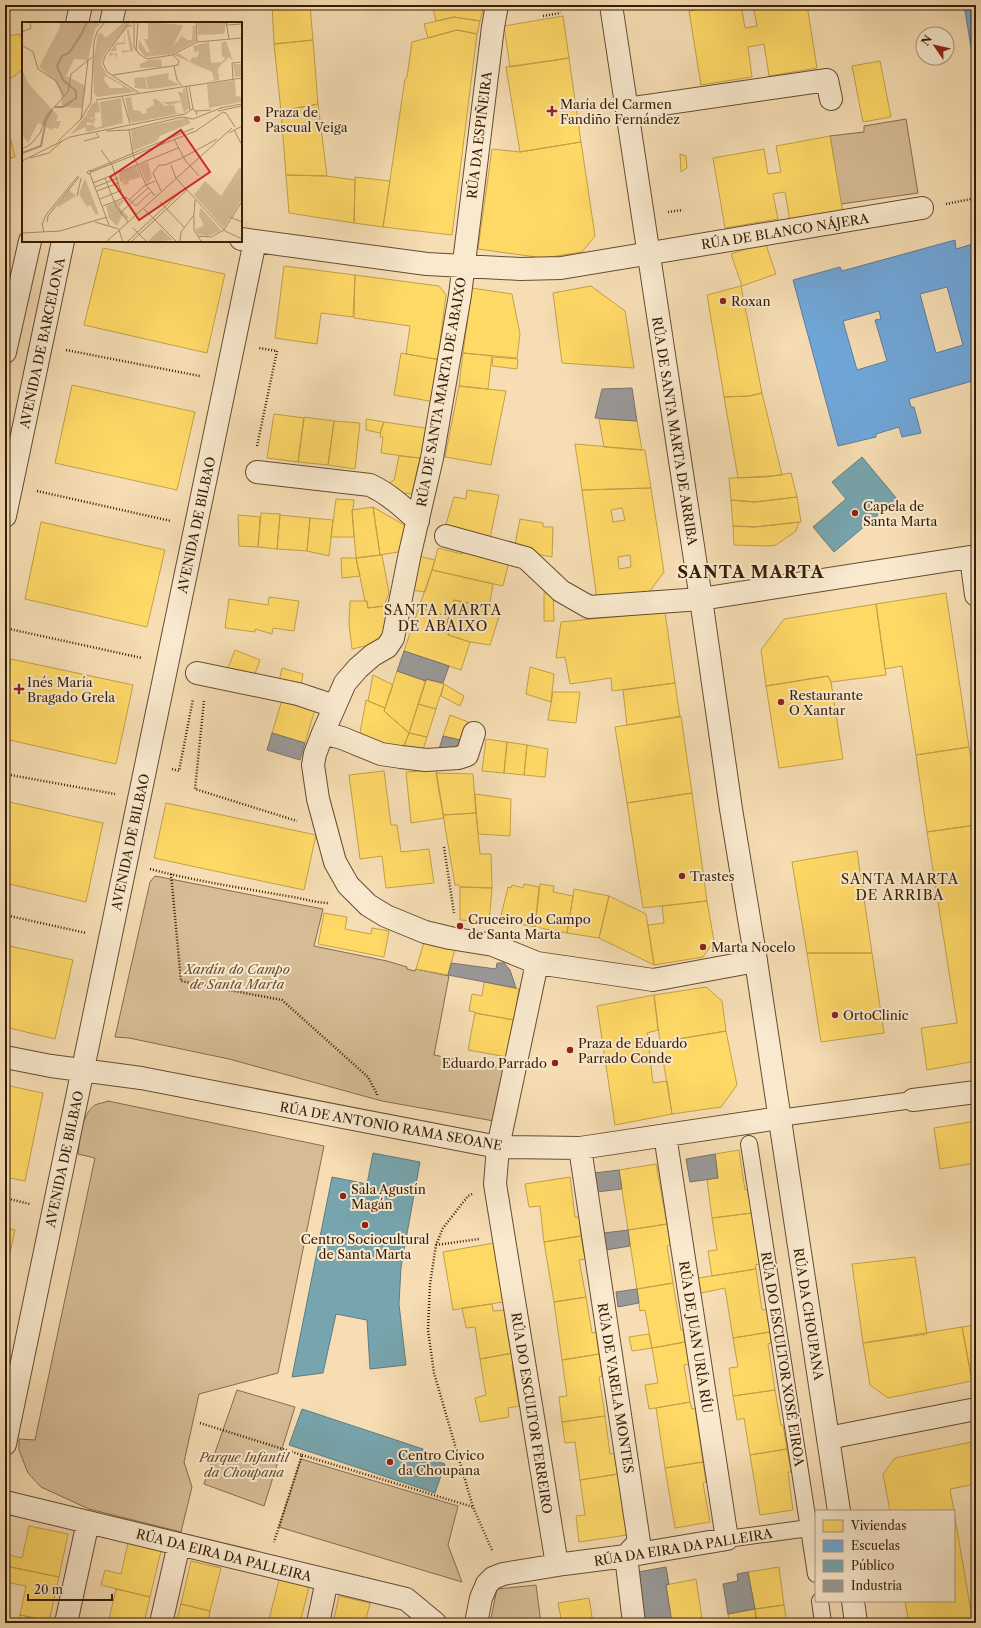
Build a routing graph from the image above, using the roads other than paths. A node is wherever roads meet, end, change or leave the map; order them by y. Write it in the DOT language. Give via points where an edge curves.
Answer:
graph roads {
  1 [pos="81,5"];
  2 [pos="115,5"];
  3 [pos="497,5"];
  4 [pos="611,5"];
  5 [pos="77,22"];
  6 [pos="111,22"];
  7 [pos="831,99"];
  8 [pos="627,109"];
  9 [pos="922,208"];
  10 [pos="248,240"];
  11 [pos="30,242"];
  12 [pos="63,242"];
  13 [pos="648,254"];
  14 [pos="463,266"];
  15 [pos="5,352"];
  16 [pos="257,472"];
  17 [pos="5,516"];
  18 [pos="418,521"];
  19 [pos="446,536"];
  20 [pos="973,557"];
  21 [pos="976,595"];
  22 [pos="701,599"];
  23 [pos="202,674"];
  24 [pos="334,706"];
  25 [pos="323,733"];
  26 [pos="474,733"];
  27 [pos="756,962"];
  28 [pos="537,963"];
  29 [pos="5,1057"];
  30 [pos="82,1070"];
  31 [pos="976,1092"];
  32 [pos="913,1100"];
  33 [pos="779,1118"];
  34 [pos="665,1135"];
  35 [pos="749,1144"];
  36 [pos="498,1147"];
  37 [pos="580,1148"];
  38 [pos="976,1409"];
  39 [pos="828,1438"];
  40 [pos="5,1444"];
  41 [pos="5,1502"];
  42 [pos="839,1510"];
  43 [pos="88,1522"];
  44 [pos="809,1528"];
  45 [pos="727,1539"];
  46 [pos="179,1544"];
  47 [pos="626,1556"];
  48 [pos="557,1565"];
  49 [pos="815,1567"];
  50 [pos="327,1580"];
  51 [pos="820,1602"];
  52 [pos="853,1602"];
  53 [pos="66,1623"];
  54 [pos="161,1623"];
  55 [pos="318,1623"];
  56 [pos="435,1623"];
  57 [pos="476,1623"];
  58 [pos="634,1623"];
  59 [pos="824,1623"];
  60 [pos="856,1623"];
  1 -- 5 [label="street"];
  2 -- 6 [label="street"];
  3 -- 14 [label="street, RÚA DA ESPIÑEIRA"];
  4 -- 8 [label="street, RÚA DE SANTA MARTA DE ARRIBA"];
  7 -- 8 [label="street" via="827,80"];
  8 -- 13 [label="street, RÚA DE SANTA MARTA DE ARRIBA"];
  9 -- 13 [label="street, RÚA DE BLANCO NÁJERA"];
  10 -- 14 [label="street, RÚA DE BLANCO NÁJERA" via="427,264"];
  10 -- 30 [label="street, AVENIDA DE BILBAO"];
  11 -- 15 [label="street"];
  12 -- 17 [label="street, AVENIDA DE BARCELONA"];
  13 -- 14 [label="street, RÚA DE BLANCO NÁJERA" via="555,268"];
  13 -- 22 [label="street, RÚA DE SANTA MARTA DE ARRIBA"];
  14 -- 18 [label="street, RÚA DE SANTA MARTA DE ABAIXO" via="432,458"];
  16 -- 18 [label="street" via="370,485 394,499"];
  18 -- 24 [label="street, RÚA DE SANTA MARTA DE ABAIXO" via="393,638 387,647 349,678"];
  19 -- 22 [label="street" via="526,558 560,591 590,607"];
  20 -- 21 [label="street"];
  20 -- 22 [label="street"];
  22 -- 27 [label="street, RÚA DE SANTA MARTA DE ARRIBA"];
  23 -- 24 [label="street" via="298,694"];
  24 -- 25 [label="street, RÚA DE SANTA MARTA DE ABAIXO"];
  25 -- 26 [label="street" via="381,754 426,760 467,755"];
  25 -- 28 [label="street, RÚA DE SANTA MARTA DE ABAIXO" via="315,754 314,775 336,862 342,876 354,892 368,905 404,925 450,938 493,945"];
  27 -- 28 [label="street, RÚA DE SANTA MARTA DE ABAIXO" via="653,980"];
  27 -- 33 [label="street, RÚA DE SANTA MARTA DE ARRIBA"];
  28 -- 36 [label="street, RÚA DO ESCULTOR FERREIRO"];
  29 -- 30 [label="street, RÚA DE ANTONIO RAMA SEOANE"];
  30 -- 36 [label="street, RÚA DE ANTONIO RAMA SEOANE" via="140,1078"];
  30 -- 40 [label="street, AVENIDA DE BILBAO"];
  31 -- 32 [label="street"];
  32 -- 33 [label="street"];
  33 -- 34 [label="street, RÚA DE ANTONIO RAMA SEOANE"];
  33 -- 39 [label="street, RÚA DA CHOUPANA"];
  34 -- 37 [label="street, RÚA DE ANTONIO RAMA SEOANE"];
  34 -- 45 [label="street, RÚA DE JUAN URÍA RÍU"];
  35 -- 44 [label="street, RÚA DO ESCULTOR XOSÉ EIROA"];
  36 -- 37 [label="street, RÚA DE ANTONIO RAMA SEOANE"];
  36 -- 48 [label="street, RÚA DO ESCULTOR FERREIRO" via="495,1184"];
  37 -- 47 [label="street, RÚA DE VARELA MONTES" via="639,1542"];
  38 -- 39 [label="street"];
  39 -- 42 [label="street, RÚA DA CHOUPANA"];
  41 -- 43 [label="street, RÚA DA EIRA DA PALLEIRA"];
  43 -- 46 [label="street, RÚA DA EIRA DA PALLEIRA"];
  43 -- 53 [label="street"];
  44 -- 45 [label="street, RÚA DA EIRA DA PALLEIRA"];
  44 -- 49 [label="street, RÚA DO ESCULTOR XOSÉ EIROA"];
  45 -- 47 [label="street, RÚA DA EIRA DA PALLEIRA"];
  46 -- 50 [label="street, RÚA DA EIRA DA PALLEIRA"];
  46 -- 54 [label="street"];
  47 -- 48 [label="street, RÚA DA EIRA DA PALLEIRA"];
  47 -- 58 [label="street"];
  48 -- 57 [label="street" via="493,1578 487,1584 481,1598"];
  50 -- 55 [label="street"];
  50 -- 56 [label="street, RÚA DA EIRA DA PALLEIRA" via="406,1598"];
  51 -- 59 [label="street"];
  52 -- 60 [label="street"];
}
